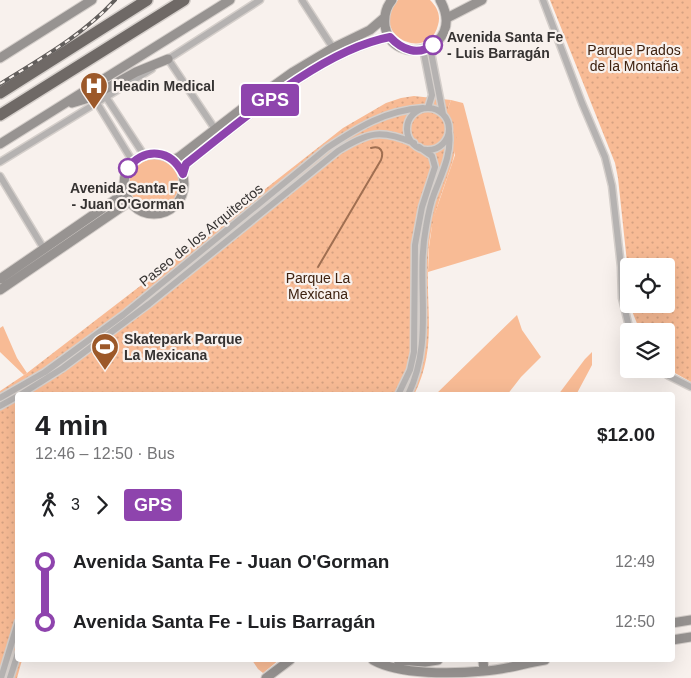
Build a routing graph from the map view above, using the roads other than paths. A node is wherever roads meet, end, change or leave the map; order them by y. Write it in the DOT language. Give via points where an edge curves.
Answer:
graph roads {
  1 [pos="92,0"];
  2 [pos="147,0"];
  3 [pos="184,0"];
  4 [pos="220,0"];
  5 [pos="230,0"];
  6 [pos="260,0"];
  7 [pos="302,0"];
  8 [pos="392,0"];
  9 [pos="440,0"];
  10 [pos="449,0"];
  11 [pos="482,0"];
  12 [pos="543,0"];
  13 [pos="211,12"];
  14 [pos="384,18"];
  15 [pos="447,18"];
  16 [pos="390,37"];
  17 [pos="333,48"];
  18 [pos="427,48"];
  19 [pos="0,58"];
  20 [pos="168,59"];
  21 [pos="0,93"];
  22 [pos="106,97"];
  23 [pos="97,103"];
  24 [pos="60,107"];
  25 [pos="426,108"];
  26 [pos="443,114"];
  27 [pos="0,115"];
  28 [pos="215,129"];
  29 [pos="449,132"];
  30 [pos="0,144"];
  31 [pos="416,145"];
  32 [pos="144,155"];
  33 [pos="173,160"];
  34 [pos="0,162"];
  35 [pos="133,162"];
  36 [pos="183,174"];
  37 [pos="0,176"];
  38 [pos="125,192"];
  39 [pos="130,202"];
  40 [pos="245,215"];
  41 [pos="250,222"];
  42 [pos="44,249"];
  43 [pos="415,256"];
  44 [pos="422,257"];
  45 [pos="0,279"];
  46 [pos="0,290"];
  47 [pos="628,323"];
  48 [pos="673,378"];
  49 [pos="27,382"];
  50 [pos="691,387"];
  51 [pos="31,389"];
  52 [pos="26,392"];
  53 [pos="399,392"];
  54 [pos="409,392"];
  55 [pos="0,398"];
  56 [pos="15,398"];
  57 [pos="0,406"];
  58 [pos="691,620"];
  59 [pos="675,623"];
  60 [pos="15,632"];
  61 [pos="691,638"];
  62 [pos="675,640"];
  63 [pos="15,662"];
  64 [pos="287,662"];
  65 [pos="378,662"];
  66 [pos="483,662"];
  67 [pos="534,662"];
  68 [pos="484,671"];
  69 [pos="1,678"];
  70 [pos="10,678"];
  71 [pos="266,678"];
  1 -- 19 [label="street"];
  2 -- 21 [label="highway"];
  3 -- 27 [label="highway"];
  4 -- 13 [label="street"];
  5 -- 13 [label="street"];
  6 -- 20 [label="street"];
  7 -- 17 [label="street"];
  8 -- 14 [label="street"];
  9 -- 10 [label="street"];
  9 -- 15 [label="street"];
  11 -- 15 [label="street"];
  12 -- 47 [label="street" via="605,157 612,186 622,298"];
  13 -- 24 [label="street"];
  14 -- 16 [label="street"];
  14 -- 17 [label="street" via="370,30"];
  15 -- 18 [label="street" via="446,28 438,41"];
  16 -- 18 [label="street" via="407,50"];
  16 -- 36 [label="street" via="373,40 341,54 300,78 186,164"];
  17 -- 28 [label="street" via="293,72"];
  18 -- 25 [label="street" via="432,95"];
  18 -- 26 [label="street"];
  20 -- 22 [label="street"];
  20 -- 24 [label="street" via="136,72 89,98"];
  20 -- 28 [label="street"];
  22 -- 23 [label="street"];
  22 -- 32 [label="street"];
  23 -- 34 [label="street"];
  23 -- 35 [label="street"];
  24 -- 30 [label="street"];
  25 -- 26 [label="street"];
  25 -- 31 [label="street" via="414,114 408,126"];
  25 -- 40 [label="street, Paseo de los Arquitectos" via="394,112 354,131 327,148"];
  26 -- 29 [label="street"];
  28 -- 33 [label="street"];
  29 -- 31 [label="street" via="438,147 425,149"];
  29 -- 44 [label="street" via="450,152 431,203"];
  31 -- 41 [label="street, Paseo de los Arquitectos" via="383,134 361,137 326,160"];
  31 -- 43 [label="street" via="432,156 436,166 422,207"];
  32 -- 33 [label="street" via="159,154"];
  32 -- 35 [label="street"];
  33 -- 36 [label="street"];
  35 -- 38 [label="street" via="124,176"];
  36 -- 39 [label="street" via="185,184 179,202 164,213 145,213"];
  37 -- 42 [label="street"];
  38 -- 39 [label="street"];
  38 -- 42 [label="street"];
  39 -- 46 [label="street"];
  40 -- 41 [label="street"];
  40 -- 49 [label="street, Paseo de los Arquitectos" via="123,316"];
  41 -- 51 [label="street, Paseo de los Arquitectos" via="149,304"];
  42 -- 45 [label="street"];
  43 -- 44 [label="street"];
  43 -- 53 [label="street" via="415,346 410,370"];
  44 -- 54 [label="street" via="422,353"];
  48 -- 50 [label="street"];
  49 -- 51 [label="street"];
  49 -- 55 [label="street, Paseo de los Arquitectos"];
  51 -- 52 [label="street, Paseo de los Arquitectos"];
  56 -- 57 [label="street, Paseo de los Arquitectos"];
  58 -- 59 [label="street"];
  60 -- 69 [label="street"];
  61 -- 62 [label="street"];
  63 -- 70 [label="street"];
  64 -- 71 [label="street"];
  65 -- 68 [label="street" via="399,670"];
  66 -- 68 [label="street"];
  67 -- 68 [label="street"];
}
